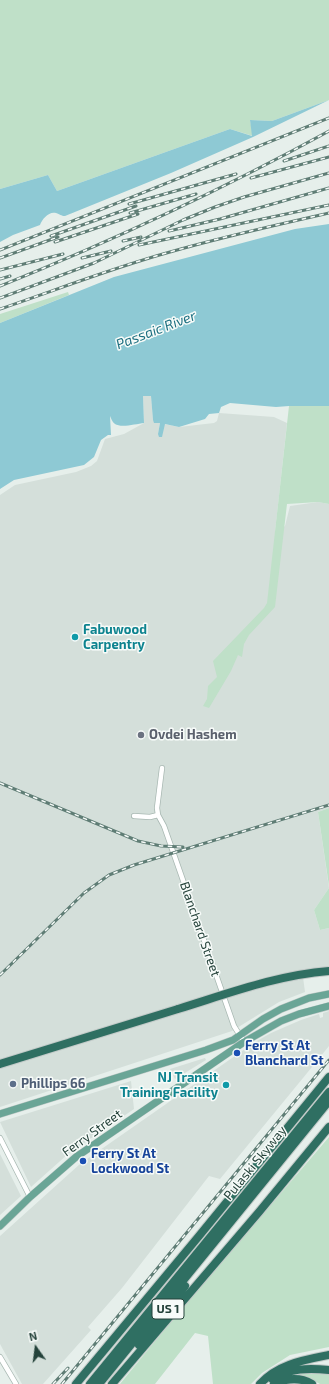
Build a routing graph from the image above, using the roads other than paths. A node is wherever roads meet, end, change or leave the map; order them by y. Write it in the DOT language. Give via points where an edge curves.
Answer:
graph roads {
  1 [pos="162,768"];
  2 [pos="158,815"];
  3 [pos="134,816"];
  4 [pos="329,971"];
  5 [pos="329,994"];
  6 [pos="329,1006"];
  7 [pos="240,1035"];
  8 [pos="244,1042"];
  9 [pos="0,1064"];
  10 [pos="329,1077"];
  11 [pos="329,1092"];
  12 [pos="329,1101"];
  13 [pos="0,1114"];
  14 [pos="329,1127"];
  15 [pos="329,1130"];
  16 [pos="0,1138"];
  17 [pos="319,1139"];
  18 [pos="30,1198"];
  19 [pos="0,1226"];
  20 [pos="225,1233"];
  21 [pos="199,1250"];
  22 [pos="329,1355"];
  23 [pos="0,1357"];
  24 [pos="329,1370"];
  25 [pos="16,1384"];
  26 [pos="76,1384"];
  27 [pos="81,1384"];
  28 [pos="90,1384"];
  29 [pos="99,1384"];
  30 [pos="111,1384"];
  31 [pos="260,1384"];
  32 [pos="265,1384"];
  33 [pos="274,1384"];
  34 [pos="312,1384"];
  1 -- 2 [label="street, Blanchard Street"];
  2 -- 3 [label="street"];
  2 -- 7 [label="street, Blanchard Street" via="234,1026"];
  4 -- 9 [label="highway, bridge" via="302,973 276,979"];
  5 -- 7 [label="main road" via="288,1006"];
  6 -- 8 [label="main road, Ferry Street" via="281,1021"];
  7 -- 8 [label="street, Blanchard Street"];
  7 -- 13 [label="main road" via="227,1043 206,1050"];
  8 -- 18 [label="main road, Ferry Street" via="76,1157"];
  10 -- 26 [label="highway"];
  11 -- 21 [label="highway, Pulaski Skyway / US 1"];
  12 -- 20 [label="highway, Pulaski Skyway / US 1"];
  14 -- 17 [label="highway"];
  15 -- 17 [label="highway"];
  16 -- 18 [label="street"];
  17 -- 30 [label="highway"];
  18 -- 19 [label="main road, Ferry Street"];
  20 -- 29 [label="highway"];
  20 -- 30 [label="highway, US 1"];
  21 -- 27 [label="highway, US 1"];
  21 -- 28 [label="highway"];
  22 -- 31 [label="highway" via="283,1367"];
  23 -- 25 [label="street"];
  24 -- 32 [label="highway" via="291,1371"];
  33 -- 34 [label="highway" via="291,1379"];
}
